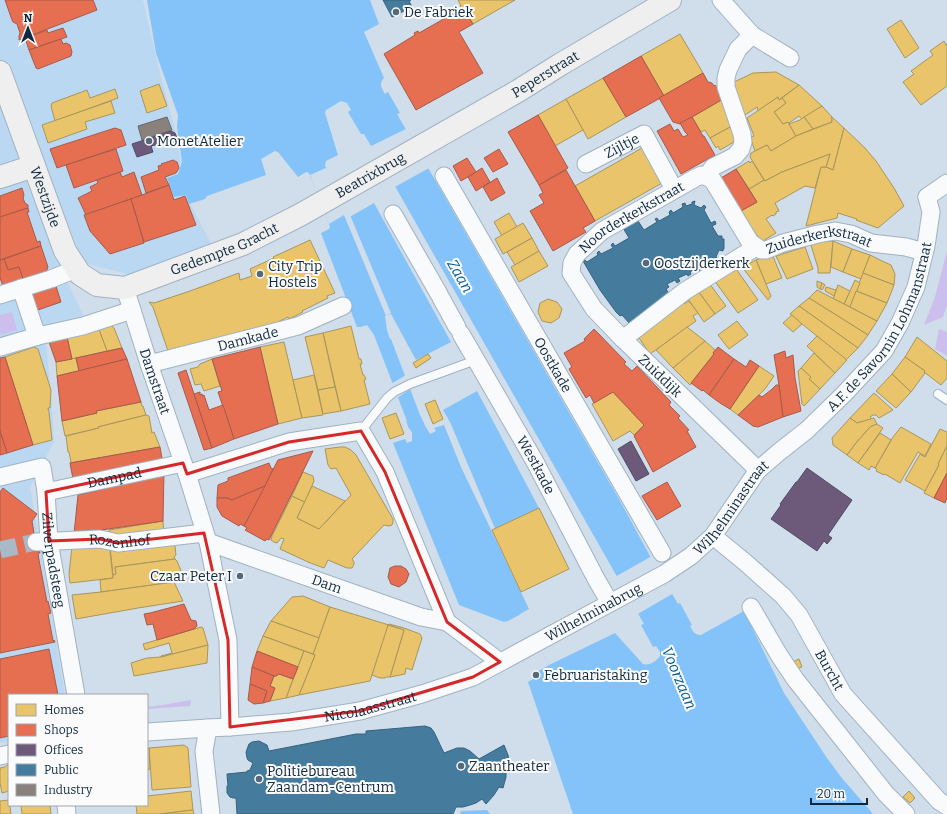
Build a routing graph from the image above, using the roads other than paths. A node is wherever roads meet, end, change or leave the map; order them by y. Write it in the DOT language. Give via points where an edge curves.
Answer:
graph roads {
  1 [pos="670,0"];
  2 [pos="721,0"];
  3 [pos="752,35"];
  4 [pos="790,58"];
  5 [pos="0,72"];
  6 [pos="420,146"];
  7 [pos="586,164"];
  8 [pos="34,166"];
  9 [pos="444,176"];
  10 [pos="707,176"];
  11 [pos="0,177"];
  12 [pos="947,183"];
  13 [pos="674,189"];
  14 [pos="927,197"];
  15 [pos="947,200"];
  16 [pos="320,203"];
  17 [pos="393,214"];
  18 [pos="756,247"];
  19 [pos="924,252"];
  20 [pos="76,268"];
  21 [pos="571,273"];
  22 [pos="21,288"];
  23 [pos="125,288"];
  24 [pos="0,295"];
  25 [pos="343,306"];
  26 [pos="132,310"];
  27 [pos="36,332"];
  28 [pos="623,339"];
  29 [pos="0,347"];
  30 [pos="476,360"];
  31 [pos="149,364"];
  32 [pos="938,394"];
  33 [pos="947,400"];
  34 [pos="361,431"];
  35 [pos="796,440"];
  36 [pos="185,469"];
  37 [pos="758,470"];
  38 [pos="0,476"];
  39 [pos="46,492"];
  40 [pos="713,536"];
  41 [pos="206,537"];
  42 [pos="42,542"];
  43 [pos="662,553"];
  44 [pos="664,574"];
  45 [pos="617,600"];
  46 [pos="751,607"];
  47 [pos="447,622"];
  48 [pos="530,647"];
  49 [pos="500,662"];
  50 [pos="76,694"];
  51 [pos="230,727"];
  52 [pos="208,728"];
  53 [pos="148,732"];
  54 [pos="947,806"];
  55 [pos="211,814"];
  56 [pos="906,814"];
  1 -- 6 [label="street, Peperstraat"];
  2 -- 3 [label="street"];
  3 -- 4 [label="street"];
  3 -- 10 [label="street" via="738,49 726,78 726,87 742,134 741,149 735,156 713,167"];
  5 -- 8 [label="street, Westzijde"];
  6 -- 16 [label="street, Beatrixbrug"];
  7 -- 13 [label="street, Zijltje" via="644,134"];
  8 -- 11 [label="street"];
  8 -- 20 [label="street, Westzijde" via="65,251"];
  9 -- 43 [label="street, Oostkade"];
  10 -- 13 [label="street, Noorderkerkstraat" via="696,177"];
  10 -- 18 [label="street" via="712,178 750,242"];
  12 -- 14 [label="street"];
  13 -- 21 [label="street, Noorderkerkstraat" via="602,232 577,254 572,263"];
  14 -- 15 [label="street"];
  14 -- 19 [label="street, A.F. de Savornin Lohmanstraat" via="931,212"];
  16 -- 23 [label="street, Gedempte Gracht" via="243,244"];
  17 -- 30 [label="street, Westkade"];
  18 -- 19 [label="street, Zuiderkerkstraat" via="766,250 782,243 835,230 871,243"];
  18 -- 28 [label="street, Zuiderkerkstraat" via="685,291"];
  19 -- 35 [label="street, A.F. de Savornin Lohmanstraat" via="916,287 884,351"];
  20 -- 22 [label="street"];
  20 -- 23 [label="street, Westzijde" via="80,274 97,285"];
  21 -- 28 [label="street, Zuiddijk" via="594,309"];
  22 -- 24 [label="street"];
  22 -- 27 [label="street"];
  23 -- 26 [label="street, Damstraat"];
  25 -- 31 [label="street, Damkade" via="298,326"];
  26 -- 27 [label="street" via="83,326"];
  26 -- 31 [label="street, Damstraat"];
  27 -- 29 [label="street"];
  28 -- 37 [label="street, Zuiddijk"];
  30 -- 34 [label="lane" via="394,392"];
  30 -- 45 [label="street, Westkade" via="534,460 594,575"];
  31 -- 36 [label="street, Damstraat"];
  32 -- 33 [label="lane"];
  34 -- 36 [label="street" via="289,442"];
  34 -- 47 [label="street" via="385,472"];
  35 -- 37 [label="street, Wilhelminastraat"];
  36 -- 39 [label="street, Dampad"];
  36 -- 41 [label="street"];
  37 -- 40 [label="street, Wilhelminastraat"];
  38 -- 39 [label="street, Zilverpadsteeg" via="42,467"];
  39 -- 42 [label="street, Zilverpadsteeg"];
  40 -- 44 [label="street, Wilhelminastraat" via="691,556"];
  40 -- 54 [label="street, Burcht" via="783,596 800,616 843,694 939,801"];
  41 -- 42 [label="street, Rozenhof" via="118,543 100,539"];
  41 -- 47 [label="street, Dam" via="421,617"];
  41 -- 51 [label="street" via="228,640"];
  42 -- 50 [label="street, Zilverpadsteeg"];
  44 -- 45 [label="street, Wilhelminabrug"];
  45 -- 48 [label="street, Wilhelminabrug"];
  46 -- 56 [label="street" via="796,679 886,794"];
  47 -- 49 [label="street, Dam"];
  48 -- 49 [label="street, Nicolaasstraat"];
  49 -- 51 [label="street, Nicolaasstraat" via="473,677 360,711 291,722"];
  51 -- 52 [label="street, Nicolaasstraat"];
  52 -- 53 [label="street, Nicolaasstraat"];
  52 -- 55 [label="street" via="204,751"];
}
